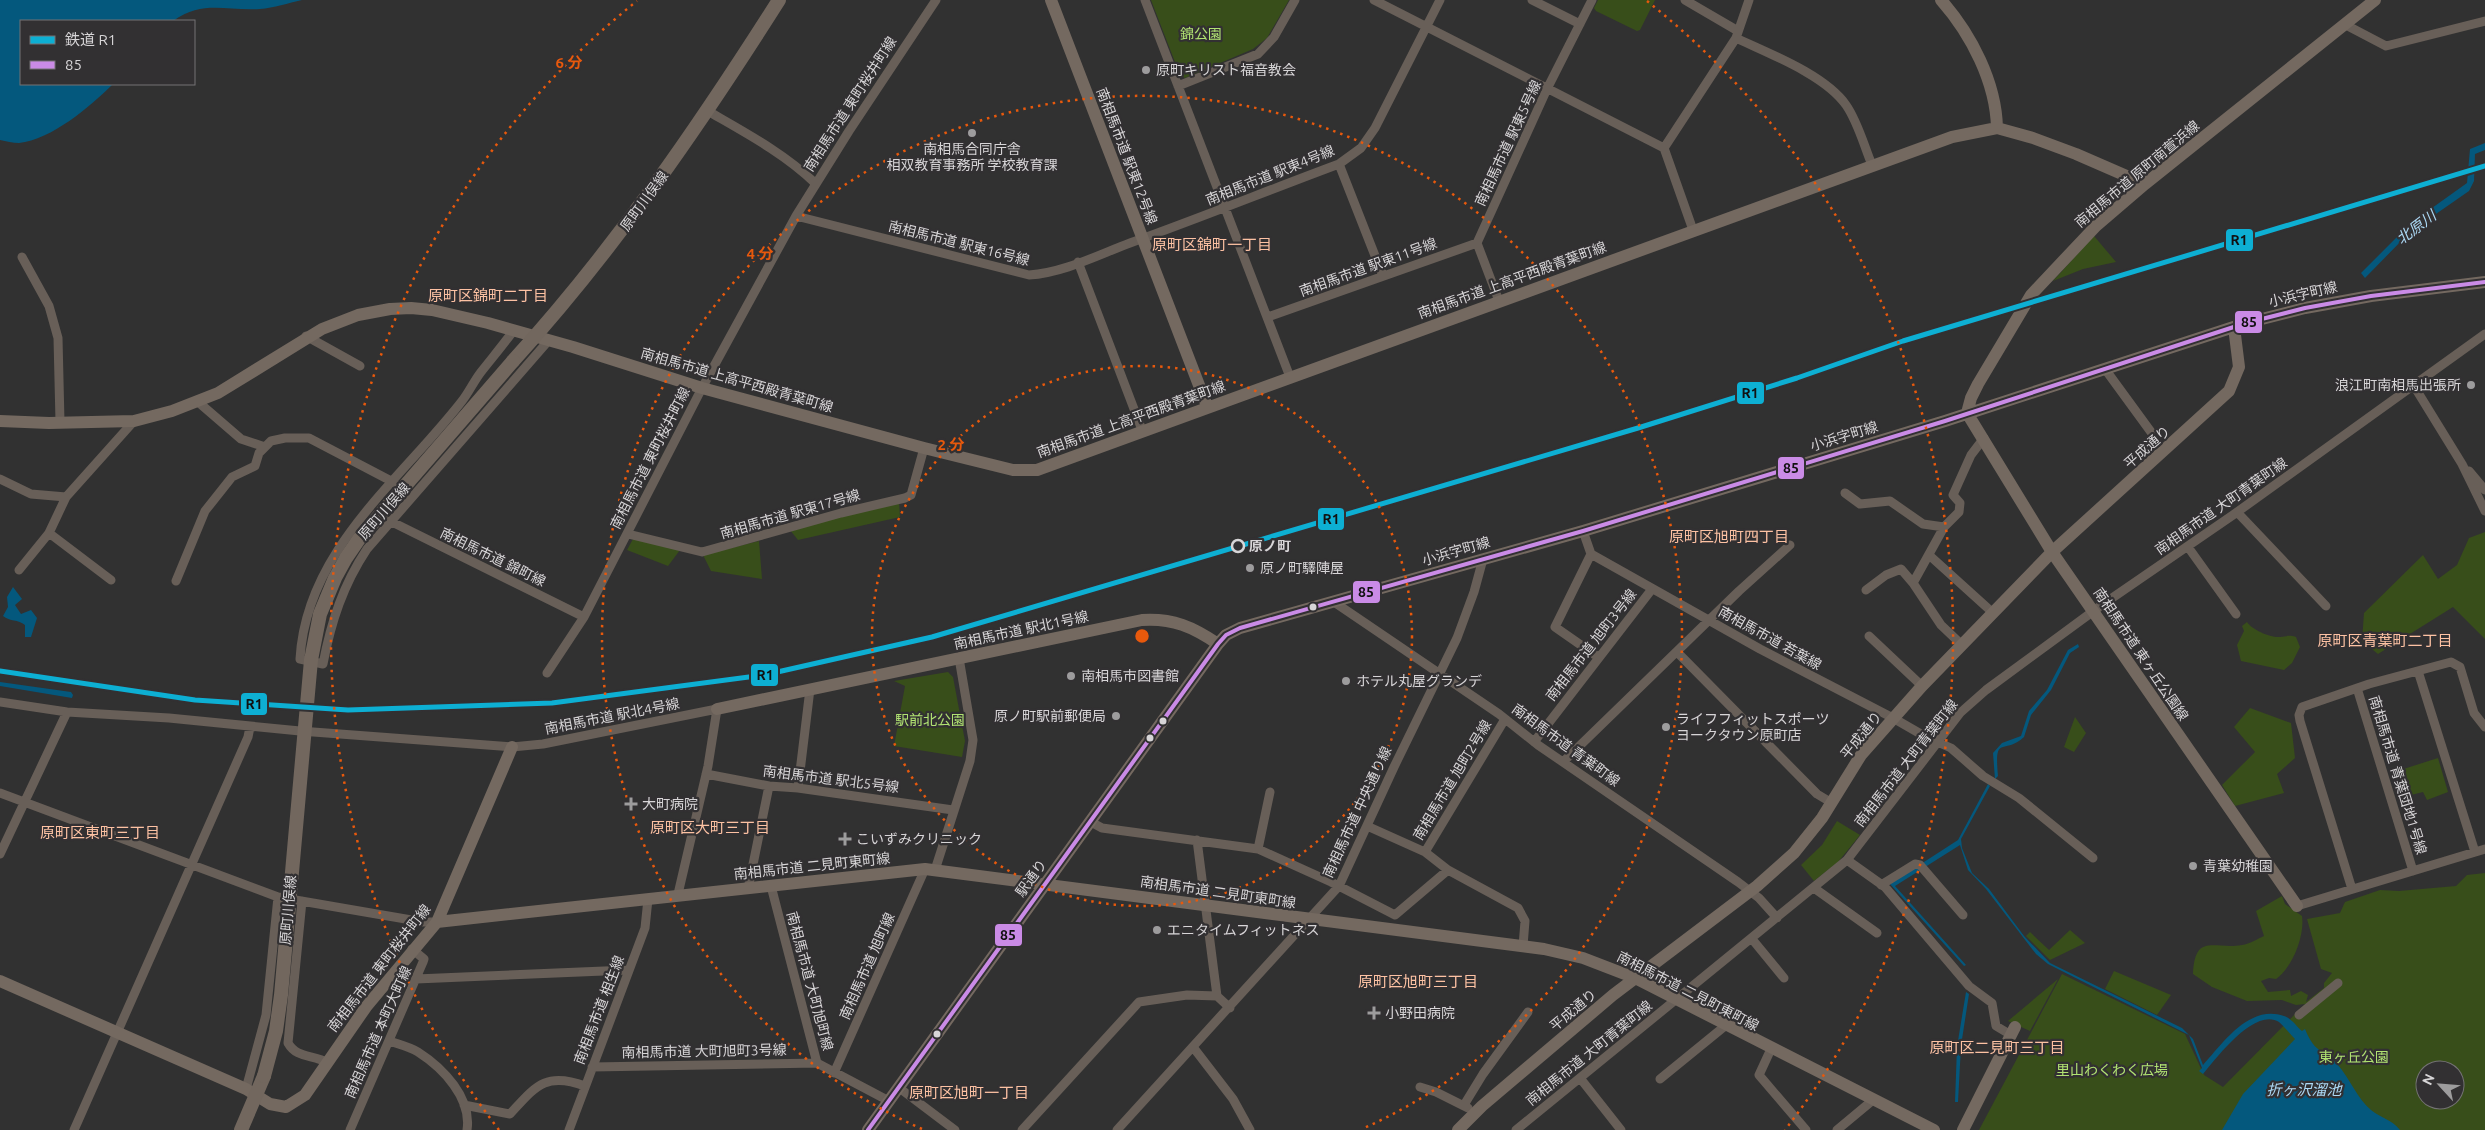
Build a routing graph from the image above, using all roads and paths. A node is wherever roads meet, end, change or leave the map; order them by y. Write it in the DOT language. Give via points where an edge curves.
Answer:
graph roads {
  1 [pos="779,0"];
  2 [pos="936,0"];
  3 [pos="1051,0"];
  4 [pos="1145,0"];
  5 [pos="1295,0"];
  6 [pos="1374,0"];
  7 [pos="1440,0"];
  8 [pos="1532,0"];
  9 [pos="1592,0"];
  10 [pos="1685,0"];
  11 [pos="1749,0"];
  12 [pos="1942,0"];
  13 [pos="2375,0"];
  14 [pos="2485,21"];
  15 [pos="1580,24"];
  16 [pos="2344,24"];
  17 [pos="1426,26"];
  18 [pos="1737,34"];
  19 [pos="1178,86"];
  20 [pos="1548,89"];
  21 [pos="706,110"];
  22 [pos="1997,128"];
  23 [pos="1664,148"];
  24 [pos="1339,164"];
  25 [pos="1872,165"];
  26 [pos="815,184"];
  27 [pos="2145,184"];
  28 [pos="1225,208"];
  29 [pos="796,216"];
  30 [pos="1692,230"];
  31 [pos="1142,239"];
  32 [pos="1477,243"];
  33 [pos="22,257"];
  34 [pos="1078,262"];
  35 [pos="1383,276"];
  36 [pos="2485,282"];
  37 [pos="1499,301"];
  38 [pos="1268,317"];
  39 [pos="2234,327"];
  40 [pos="514,330"];
  41 [pos="2485,334"];
  42 [pos="306,336"];
  43 [pos="542,338"];
  44 [pos="360,366"];
  45 [pos="2105,369"];
  46 [pos="1290,378"];
  47 [pos="2414,386"];
  48 [pos="702,388"];
  49 [pos="197,401"];
  50 [pos="1207,406"];
  51 [pos="1967,413"];
  52 [pos="0,421"];
  53 [pos="134,421"];
  54 [pos="60,422"];
  55 [pos="1142,430"];
  56 [pos="2151,432"];
  57 [pos="1984,438"];
  58 [pos="265,447"];
  59 [pos="924,448"];
  60 [pos="2462,464"];
  61 [pos="0,479"];
  62 [pos="393,482"];
  63 [pos="2485,490"];
  64 [pos="1845,493"];
  65 [pos="66,497"];
  66 [pos="2485,511"];
  67 [pos="2237,512"];
  68 [pos="390,521"];
  69 [pos="1944,527"];
  70 [pos="1583,531"];
  71 [pos="49,533"];
  72 [pos="628,534"];
  73 [pos="1790,545"];
  74 [pos="2188,547"];
  75 [pos="2052,552"];
  76 [pos="1591,554"];
  77 [pos="1929,555"];
  78 [pos="1484,559"];
  79 [pos="19,570"];
  80 [pos="111,580"];
  81 [pos="176,581"];
  82 [pos="1913,583"];
  83 [pos="1652,589"];
  84 [pos="1866,590"];
  85 [pos="1334,602"];
  86 [pos="2326,606"];
  87 [pos="2093,611"];
  88 [pos="1992,612"];
  89 [pos="2236,614"];
  90 [pos="584,617"];
  91 [pos="1709,620"];
  92 [pos="1869,636"];
  93 [pos="1218,644"];
  94 [pos="1962,644"];
  95 [pos="1677,652"];
  96 [pos="1598,657"];
  97 [pos="959,658"];
  98 [pos="2418,671"];
  99 [pos="547,673"];
  100 [pos="1440,674"];
  101 [pos="1922,686"];
  102 [pos="2357,688"];
  103 [pos="810,689"];
  104 [pos="0,702"];
  105 [pos="718,709"];
  106 [pos="67,712"];
  107 [pos="1893,718"];
  108 [pos="1505,719"];
  109 [pos="250,727"];
  110 [pos="2485,727"];
  111 [pos="300,731"];
  112 [pos="310,732"];
  113 [pos="1534,742"];
  114 [pos="1938,742"];
  115 [pos="512,748"];
  116 [pos="1564,761"];
  117 [pos="706,774"];
  118 [pos="769,786"];
  119 [pos="798,788"];
  120 [pos="1270,792"];
  121 [pos="0,793"];
  122 [pos="24,803"];
  123 [pos="1832,803"];
  124 [pos="953,810"];
  125 [pos="1090,822"];
  126 [pos="1367,826"];
  127 [pos="1197,840"];
  128 [pos="1258,849"];
  129 [pos="2485,849"];
  130 [pos="1425,852"];
  131 [pos="2476,852"];
  132 [pos="0,854"];
  133 [pos="2093,858"];
  134 [pos="1848,860"];
  135 [pos="191,866"];
  136 [pos="930,870"];
  137 [pos="1448,870"];
  138 [pos="2413,871"];
  139 [pos="1045,885"];
  140 [pos="1881,885"];
  141 [pos="771,886"];
  142 [pos="1339,886"];
  143 [pos="748,888"];
  144 [pos="1814,888"];
  145 [pos="2352,889"];
  146 [pos="1750,891"];
  147 [pos="678,894"];
  148 [pos="281,897"];
  149 [pos="648,899"];
  150 [pos="298,900"];
  151 [pos="1206,905"];
  152 [pos="2297,906"];
  153 [pos="1395,915"];
  154 [pos="1963,915"];
  155 [pos="1777,918"];
  156 [pos="1309,919"];
  157 [pos="437,922"];
  158 [pos="1391,928"];
  159 [pos="1877,932"];
  160 [pos="1752,939"];
  161 [pos="1523,946"];
  162 [pos="412,949"];
  163 [pos="628,970"];
  164 [pos="1635,978"];
  165 [pos="1784,978"];
  166 [pos="416,979"];
  167 [pos="0,981"];
  168 [pos="2338,983"];
  169 [pos="1217,996"];
  170 [pos="1676,1000"];
  171 [pos="1230,1008"];
  172 [pos="1528,1012"];
  173 [pos="2299,1015"];
  174 [pos="1725,1026"];
  175 [pos="2013,1031"];
  176 [pos="116,1032"];
  177 [pos="389,1041"];
  178 [pos="1193,1047"];
  179 [pos="1772,1049"];
  180 [pos="328,1062"];
  181 [pos="817,1063"];
  182 [pos="592,1067"];
  183 [pos="834,1073"];
  184 [pos="1580,1078"];
  185 [pos="1660,1079"];
  186 [pos="585,1086"];
  187 [pos="898,1087"];
  188 [pos="1420,1087"];
  189 [pos="252,1091"];
  190 [pos="1873,1100"];
  191 [pos="889,1101"];
  192 [pos="464,1105"];
  193 [pos="1464,1105"];
  194 [pos="1476,1112"];
  195 [pos="949,1128"];
  196 [pos="74,1130"];
  197 [pos="242,1130"];
  198 [pos="350,1130"];
  199 [pos="467,1130"];
  200 [pos="569,1130"];
  201 [pos="868,1130"];
  202 [pos="1022,1130"];
  203 [pos="1117,1130"];
  204 [pos="1250,1130"];
  205 [pos="1458,1130"];
  206 [pos="1516,1130"];
  207 [pos="1621,1130"];
  208 [pos="1806,1130"];
  209 [pos="1837,1130"];
  210 [pos="1934,1130"];
  211 [pos="1962,1130"];
  1 -- 21 [label="main road, 原町川俣線"];
  2 -- 26 [label="street, 南相馬市道 東町桜井町線"];
  3 -- 31 [label="street, 南相馬市道 駅東12号線"];
  4 -- 19 [label="street"];
  5 -- 19 [label="street" via="1274,37 1258,54"];
  6 -- 17 [label="street"];
  7 -- 17 [label="street, 南相馬市道 駅東4号線"];
  8 -- 15 [label="street"];
  9 -- 15 [label="street, 南相馬市道 駅東5号線"];
  10 -- 18 [label="street"];
  11 -- 18 [label="street"];
  12 -- 22 [label="street" via="1976,50 1997,116"];
  13 -- 16 [label="street, 南相馬市道 原町南萱浜線"];
  14 -- 16 [label="street" via="2386,46"];
  15 -- 20 [label="street, 南相馬市道 駅東5号線"];
  16 -- 27 [label="street, 南相馬市道 原町南萱浜線"];
  17 -- 20 [label="street"];
  17 -- 24 [label="street, 南相馬市道 駅東4号線" via="1375,128 1361,148"];
  18 -- 23 [label="street"];
  18 -- 25 [label="street" via="1822,80 1836,92 1848,107"];
  19 -- 28 [label="street"];
  20 -- 23 [label="street"];
  20 -- 32 [label="street, 南相馬市道 駅東5号線"];
  21 -- 26 [label="street" via="780,154"];
  21 -- 43 [label="main road, 原町川俣線"];
  22 -- 25 [label="street, 南相馬市道 上高平西殿青葉町線" via="1952,137"];
  22 -- 27 [label="street, 南相馬市道 上高平西殿青葉町線" via="2076,154"];
  23 -- 30 [label="street"];
  24 -- 28 [label="street, 南相馬市道 駅東4号線"];
  24 -- 35 [label="street"];
  25 -- 30 [label="street, 南相馬市道 上高平西殿青葉町線"];
  26 -- 29 [label="street, 南相馬市道 東町桜井町線"];
  27 -- 51 [label="street, 南相馬市道 原町南萱浜線" via="2083,238 2031,294 1978,384"];
  28 -- 31 [label="street, 南相馬市道 駅東4号線"];
  28 -- 38 [label="street"];
  29 -- 34 [label="street, 南相馬市道 駅東16号線" via="1029,275"];
  29 -- 48 [label="street, 南相馬市道 東町桜井町線"];
  30 -- 37 [label="street, 南相馬市道 上高平西殿青葉町線"];
  31 -- 34 [label="street, 南相馬市道 駅東16号線"];
  31 -- 50 [label="street, 南相馬市道 駅東12号線"];
  32 -- 35 [label="street, 南相馬市道 駅東11号線"];
  32 -- 37 [label="street"];
  33 -- 54 [label="street" via="49,306 58,338"];
  34 -- 55 [label="street"];
  35 -- 38 [label="street, 南相馬市道 駅東11号線"];
  36 -- 39 [label="street, 小浜字町線" via="2304,308"];
  37 -- 46 [label="street, 南相馬市道 上高平西殿青葉町線"];
  38 -- 46 [label="street"];
  39 -- 45 [label="street, 小浜字町線"];
  39 -- 75 [label="street, 平成通り" via="2239,367 2229,391"];
  40 -- 42 [label="street, 南相馬市道 上高平西殿青葉町線" via="412,308 358,315"];
  40 -- 43 [label="street, 南相馬市道 上高平西殿青葉町線"];
  40 -- 62 [label="street" via="463,400"];
  41 -- 47 [label="street, 南相馬市道 大町青葉町線"];
  42 -- 44 [label="street"];
  42 -- 49 [label="street, 南相馬市道 上高平西殿青葉町線" via="218,393"];
  43 -- 48 [label="street, 南相馬市道 上高平西殿青葉町線"];
  43 -- 68 [label="street"];
  43 -- 189 [label="main road, 原町川俣線, bridge" via="513,361 359,538 335,578 320,614 311,660 281,995 264,1076"];
  45 -- 51 [label="street, 小浜字町線"];
  45 -- 56 [label="street"];
  46 -- 50 [label="street, 南相馬市道 上高平西殿青葉町線"];
  47 -- 60 [label="street"];
  47 -- 67 [label="street, 南相馬市道 大町青葉町線"];
  48 -- 59 [label="street, 南相馬市道 上高平西殿青葉町線"];
  48 -- 72 [label="street, 南相馬市道 東町桜井町線"];
  49 -- 53 [label="street, 南相馬市道 上高平西殿青葉町線"];
  49 -- 58 [label="street" via="240,439"];
  50 -- 55 [label="street, 南相馬市道 上高平西殿青葉町線"];
  51 -- 57 [label="street, 南相馬市道 東ヶ丘公園線"];
  51 -- 70 [label="street, 小浜字町線"];
  52 -- 54 [label="street, 南相馬市道 上高平西殿青葉町線"];
  53 -- 54 [label="street, 南相馬市道 上高平西殿青葉町線"];
  53 -- 65 [label="street"];
  55 -- 59 [label="street, 南相馬市道 上高平西殿青葉町線" via="1038,470 1013,470"];
  57 -- 69 [label="street" via="1971,455 1952,495 1960,503 1959,512"];
  57 -- 75 [label="street, 南相馬市道 東ヶ丘公園線"];
  58 -- 62 [label="street" via="271,441 285,438 309,438"];
  58 -- 81 [label="street" via="259,453 255,466 232,477 205,511"];
  59 -- 72 [label="street, 南相馬市道 駅東17号線" via="911,495 905,498 702,552"];
  60 -- 63 [label="street"];
  60 -- 66 [label="street"];
  61 -- 65 [label="street" via="31,494"];
  62 -- 68 [label="street" via="346,537 332,559 301,635 300,659 323,664 340,598 355,567"];
  64 -- 69 [label="street" via="1860,504 1890,501 1924,524"];
  65 -- 71 [label="street"];
  67 -- 74 [label="street, 南相馬市道 大町青葉町線"];
  67 -- 86 [label="street"];
  68 -- 90 [label="street, 南相馬市道 錦町線"];
  69 -- 77 [label="street"];
  70 -- 76 [label="street"];
  70 -- 78 [label="street, 小浜字町線"];
  71 -- 79 [label="street"];
  71 -- 80 [label="street"];
  72 -- 90 [label="street, 南相馬市道 東町桜井町線"];
  73 -- 91 [label="street"];
  74 -- 87 [label="street, 南相馬市道 大町青葉町線"];
  74 -- 89 [label="street"];
  75 -- 87 [label="street, 南相馬市道 東ヶ丘公園線"];
  75 -- 88 [label="street, 平成通り"];
  76 -- 83 [label="street, 南相馬市道 若葉線"];
  76 -- 96 [label="street" via="1555,627"];
  77 -- 82 [label="street"];
  77 -- 88 [label="street"];
  78 -- 85 [label="street, 小浜字町線"];
  78 -- 100 [label="street, 南相馬市道 中央通り線" via="1466,615"];
  82 -- 84 [label="street" via="1901,570 1886,575"];
  82 -- 94 [label="street" via="1941,625"];
  83 -- 91 [label="street, 南相馬市道 若葉線"];
  83 -- 96 [label="street, 南相馬市道 旭町3号線"];
  85 -- 93 [label="street, 小浜字町線" via="1240,628"];
  85 -- 100 [label="street, 南相馬市道 青葉町線"];
  87 -- 114 [label="street, 南相馬市道 大町青葉町線" via="1972,702"];
  87 -- 152 [label="street, 南相馬市道 東ヶ丘公園線"];
  88 -- 94 [label="street, 平成通り"];
  90 -- 99 [label="street, 南相馬市道 東町桜井町線"];
  91 -- 95 [label="street"];
  91 -- 107 [label="street, 南相馬市道 若葉線"];
  92 -- 101 [label="street"];
  93 -- 97 [label="street, 南相馬市道 駅北1号線" via="1184,624 1155,619"];
  93 -- 125 [label="street, 駅通り"];
  94 -- 101 [label="street, 平成通り"];
  95 -- 116 [label="street"];
  95 -- 123 [label="street" via="1817,794"];
  96 -- 113 [label="street, 南相馬市道 旭町3号線"];
  97 -- 103 [label="street, 南相馬市道 駅北1号線"];
  97 -- 124 [label="street, 南相馬市道 旭町線" via="973,740 970,761"];
  98 -- 102 [label="street"];
  98 -- 110 [label="street" via="2451,662 2460,667 2474,713"];
  98 -- 131 [label="street"];
  100 -- 108 [label="street, 南相馬市道 青葉町線"];
  100 -- 126 [label="street, 南相馬市道 中央通り線"];
  101 -- 107 [label="street, 平成通り"];
  102 -- 138 [label="street, 南相馬市道 青葉団地1号線"];
  102 -- 145 [label="street" via="2302,707 2299,716"];
  103 -- 105 [label="street, 南相馬市道 駅北1号線"];
  103 -- 119 [label="street"];
  104 -- 106 [label="street, 南相馬市道 駅北4号線"];
  105 -- 115 [label="street, 南相馬市道 駅北4号線"];
  105 -- 117 [label="street"];
  106 -- 109 [label="street, 南相馬市道 駅北4号線"];
  106 -- 122 [label="street"];
  107 -- 114 [label="street, 南相馬市道 若葉線"];
  107 -- 123 [label="street, 平成通り" via="1861,755"];
  108 -- 113 [label="street, 南相馬市道 青葉町線"];
  108 -- 130 [label="street, 南相馬市道 旭町2号線"];
  109 -- 111 [label="street, 南相馬市道 駅北4号線"];
  109 -- 135 [label="street"];
  111 -- 112 [label="street, 南相馬市道 駅北4号線"];
  111 -- 148 [label="street"];
  112 -- 115 [label="street, 南相馬市道 駅北4号線"];
  112 -- 150 [label="street"];
  113 -- 116 [label="street, 南相馬市道 青葉町線"];
  114 -- 133 [label="street, 南相馬市道 若葉線" via="1957,752 1983,776 2019,798"];
  114 -- 134 [label="street, 南相馬市道 大町青葉町線"];
  115 -- 157 [label="street, 南相馬市道 東町桜井町線"];
  116 -- 146 [label="street, 南相馬市道 青葉町線"];
  117 -- 118 [label="street, 南相馬市道 駅北5号線"];
  117 -- 147 [label="street"];
  118 -- 119 [label="street, 南相馬市道 駅北5号線"];
  118 -- 143 [label="street"];
  119 -- 124 [label="street, 南相馬市道 駅北5号線"];
  120 -- 128 [label="street"];
  121 -- 122 [label="street, 南相馬市道 二見町東町線"];
  122 -- 132 [label="street"];
  122 -- 135 [label="street, 南相馬市道 二見町東町線"];
  123 -- 146 [label="street, 平成通り" via="1794,853"];
  124 -- 136 [label="street, 南相馬市道 旭町線"];
  125 -- 127 [label="street" via="1102,828"];
  125 -- 139 [label="street, 駅通り"];
  126 -- 130 [label="street, 南相馬市道 旭町2号線"];
  126 -- 142 [label="street, 南相馬市道 中央通り線"];
  127 -- 128 [label="street"];
  127 -- 151 [label="street"];
  128 -- 142 [label="street"];
  129 -- 131 [label="street"];
  130 -- 137 [label="street"];
  131 -- 138 [label="street"];
  134 -- 140 [label="street"];
  134 -- 144 [label="street, 南相馬市道 大町青葉町線"];
  135 -- 148 [label="street, 南相馬市道 二見町東町線"];
  135 -- 176 [label="street"];
  136 -- 139 [label="street, 南相馬市道 二見町東町線"];
  136 -- 141 [label="street, 南相馬市道 二見町東町線"];
  136 -- 183 [label="street, 南相馬市道 旭町線"];
  137 -- 153 [label="street"];
  137 -- 161 [label="street" via="1518,908 1525,921"];
  138 -- 145 [label="street"];
  139 -- 151 [label="street, 南相馬市道 二見町東町線"];
  139 -- 187 [label="street, 駅通り"];
  140 -- 154 [label="street" via="1915,864 1921,866"];
  140 -- 175 [label="street" via="1969,986 1992,1004 1996,1026"];
  141 -- 143 [label="street, 南相馬市道 二見町東町線"];
  141 -- 181 [label="street, 南相馬市道 大町旭町線"];
  142 -- 153 [label="street"];
  142 -- 156 [label="street, 南相馬市道 中央通り線"];
  143 -- 147 [label="street, 南相馬市道 二見町東町線"];
  144 -- 155 [label="street, 南相馬市道 大町青葉町線"];
  144 -- 159 [label="street"];
  145 -- 152 [label="street"];
  146 -- 155 [label="street, 南相馬市道 青葉町線"];
  146 -- 164 [label="street, 平成通り"];
  147 -- 149 [label="street, 南相馬市道 二見町東町線"];
  148 -- 150 [label="street, 南相馬市道 二見町東町線"];
  148 -- 189 [label="street" via="266,1015"];
  149 -- 157 [label="street, 南相馬市道 二見町東町線"];
  149 -- 163 [label="street, 南相馬市道 相生線" via="645,928"];
  150 -- 157 [label="street, 南相馬市道 二見町東町線"];
  150 -- 180 [label="street" via="288,1043 293,1051"];
  151 -- 156 [label="street, 南相馬市道 二見町東町線"];
  151 -- 169 [label="street"];
  153 -- 158 [label="street"];
  155 -- 160 [label="street, 南相馬市道 大町青葉町線"];
  156 -- 158 [label="street, 南相馬市道 二見町東町線"];
  156 -- 171 [label="street, 南相馬市道 中央通り線"];
  157 -- 162 [label="street, 南相馬市道 東町桜井町線"];
  158 -- 161 [label="street, 南相馬市道 二見町東町線"];
  160 -- 165 [label="street"];
  160 -- 170 [label="street, 南相馬市道 大町青葉町線"];
  161 -- 164 [label="street, 南相馬市道 二見町東町線" via="1565,953"];
  162 -- 166 [label="street, 南相馬市道 本町大町線" via="424,959"];
  162 -- 180 [label="street, 南相馬市道 東町桜井町線"];
  163 -- 166 [label="street"];
  163 -- 182 [label="street, 南相馬市道 相生線"];
  164 -- 170 [label="street, 南相馬市道 二見町東町線"];
  164 -- 194 [label="street, 平成通り"];
  166 -- 177 [label="street, 南相馬市道 本町大町線"];
  167 -- 176 [label="street, 南相馬市道 東町桜井町線"];
  168 -- 173 [label="street"];
  169 -- 171 [label="street"];
  169 -- 202 [label="street" via="1187,995 1139,1002"];
  170 -- 174 [label="street, 南相馬市道 二見町東町線"];
  170 -- 184 [label="street, 南相馬市道 大町青葉町線"];
  171 -- 178 [label="street, 南相馬市道 中央通り線"];
  172 -- 193 [label="street"];
  174 -- 179 [label="street, 南相馬市道 二見町東町線"];
  174 -- 185 [label="street"];
  175 -- 211 [label="street"];
  176 -- 189 [label="street, 南相馬市道 東町桜井町線"];
  176 -- 196 [label="street"];
  177 -- 192 [label="street" via="417,1051 445,1074"];
  177 -- 198 [label="street, 南相馬市道 本町大町線"];
  178 -- 203 [label="street, 南相馬市道 中央通り線"];
  178 -- 204 [label="street" via="1233,1099"];
  179 -- 190 [label="street, 南相馬市道 二見町東町線"];
  179 -- 208 [label="street" via="1759,1075"];
  180 -- 189 [label="street, 南相馬市道 東町桜井町線" via="305,1095 286,1107 270,1104"];
  181 -- 182 [label="street, 南相馬市道 大町旭町3号線"];
  181 -- 183 [label="street, 南相馬市道 大町旭町線"];
  182 -- 186 [label="street, 南相馬市道 相生線"];
  183 -- 191 [label="street, 南相馬市道 大町旭町線"];
  184 -- 206 [label="street, 南相馬市道 大町青葉町線"];
  184 -- 207 [label="street"];
  186 -- 192 [label="street" via="553,1080 536,1086 510,1114"];
  186 -- 200 [label="street, 南相馬市道 相生線"];
  187 -- 191 [label="street, 駅通り"];
  187 -- 195 [label="street"];
  188 -- 193 [label="street"];
  189 -- 197 [label="main road, 原町川俣線"];
  190 -- 209 [label="street"];
  190 -- 210 [label="street, 南相馬市道 二見町東町線"];
  191 -- 201 [label="street, 駅通り"];
  192 -- 199 [label="street" via="469,1118"];
  193 -- 194 [label="street"];
  194 -- 205 [label="street, 平成通り"];
}
